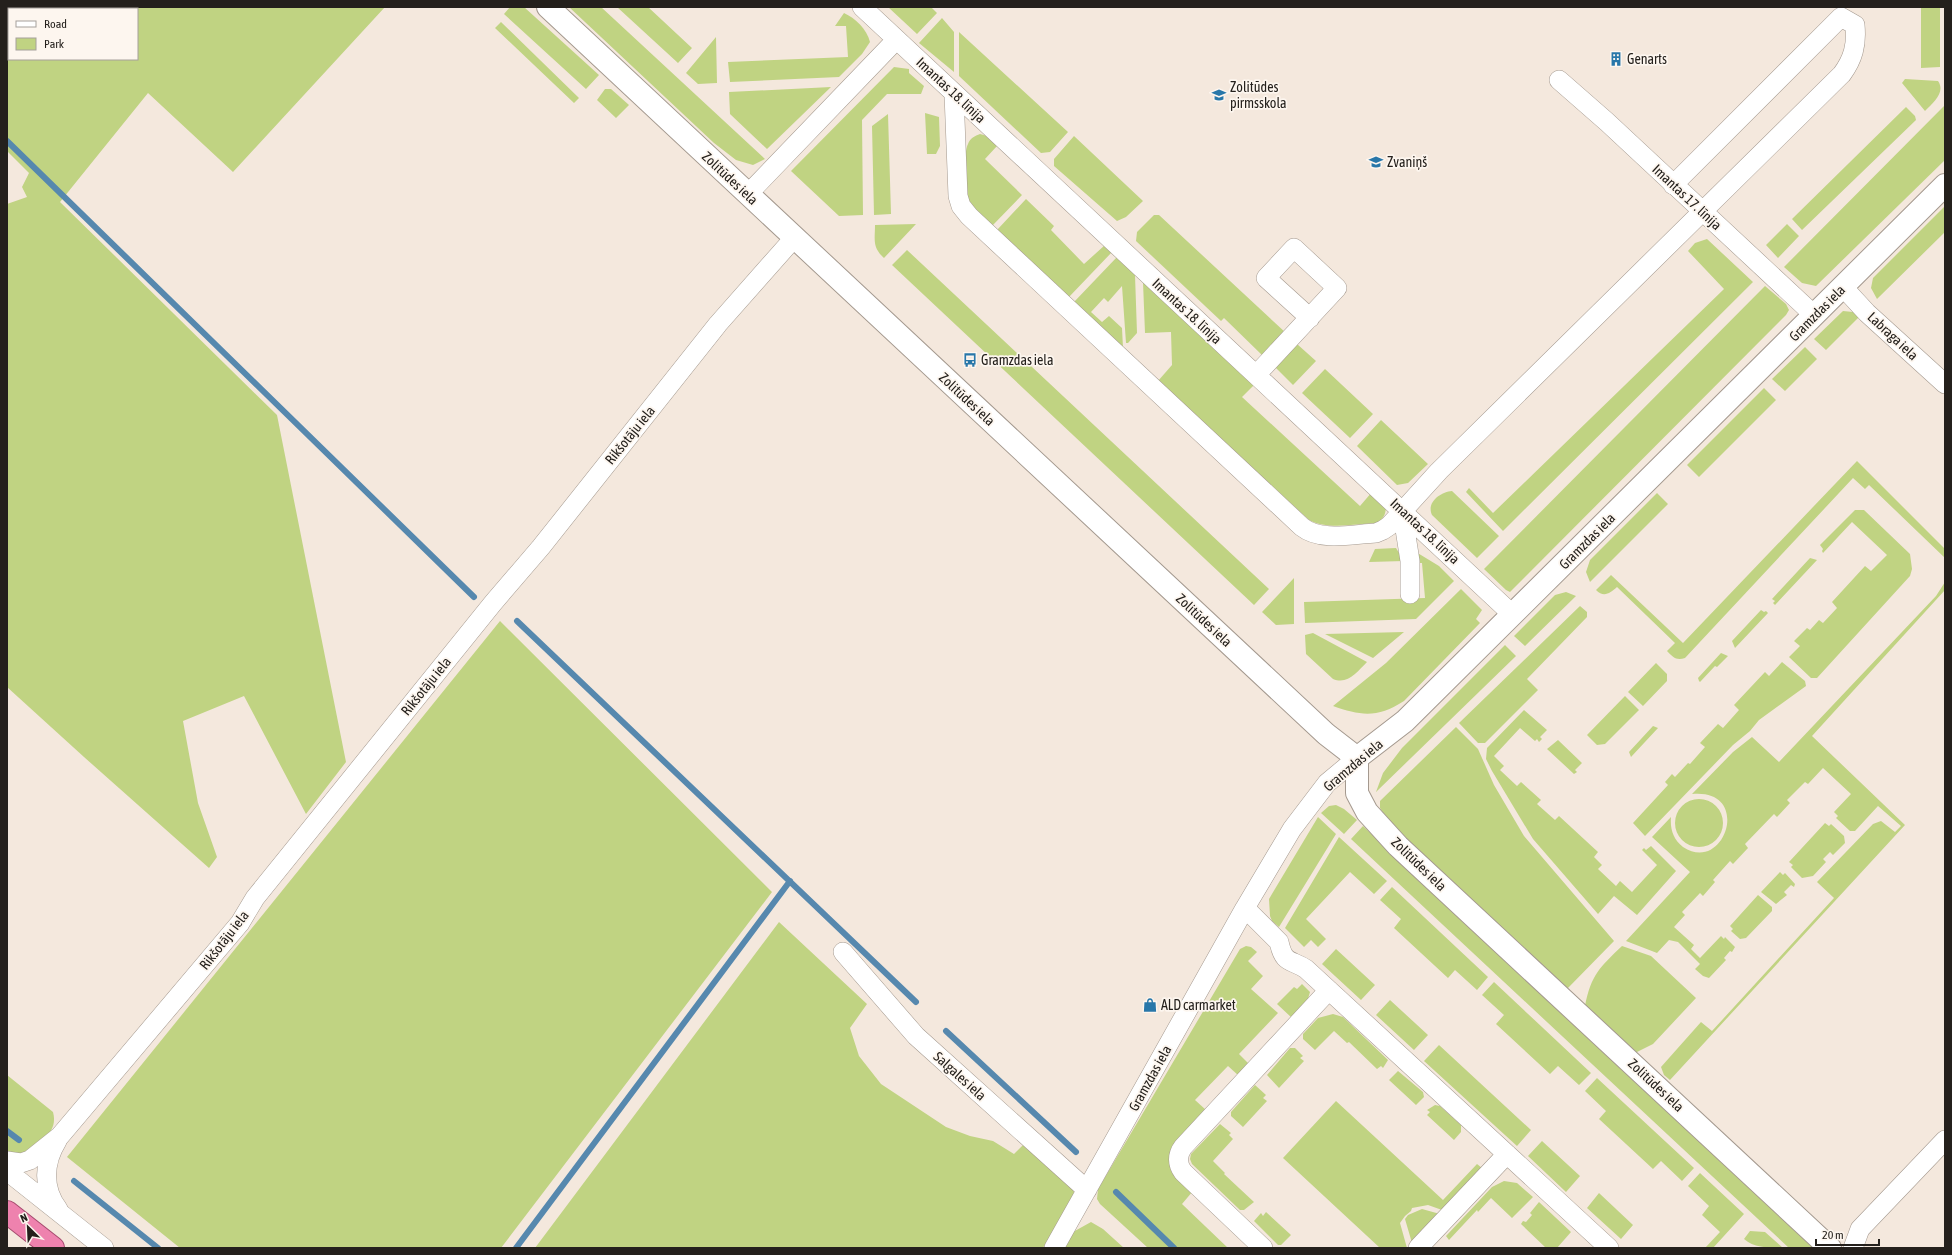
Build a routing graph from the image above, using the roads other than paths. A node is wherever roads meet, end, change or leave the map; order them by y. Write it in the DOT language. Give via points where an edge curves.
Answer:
graph roads {
  1 [pos="548,7"];
  2 [pos="862,7"];
  3 [pos="896,40"];
  4 [pos="1559,80"];
  5 [pos="954,94"];
  6 [pos="1673,185"];
  7 [pos="1945,185"];
  8 [pos="748,194"];
  9 [pos="1702,211"];
  10 [pos="794,238"];
  11 [pos="1842,287"];
  12 [pos="1814,315"];
  13 [pos="1310,318"];
  14 [pos="1256,375"];
  15 [pos="1945,384"];
  16 [pos="1402,510"];
  17 [pos="1410,594"];
  18 [pos="1513,615"];
  19 [pos="1357,758"];
  20 [pos="1245,908"];
  21 [pos="842,952"];
  22 [pos="1329,990"];
  23 [pos="60,1136"];
  24 [pos="1945,1140"];
  25 [pos="1507,1154"];
  26 [pos="7,1162"];
  27 [pos="7,1172"];
  28 [pos="1087,1190"];
  29 [pos="7,1212"];
  30 [pos="62,1215"];
  31 [pos="53,1248"];
  32 [pos="104,1248"];
  33 [pos="1054,1248"];
  34 [pos="1263,1248"];
  35 [pos="1418,1248"];
  36 [pos="1609,1248"];
  37 [pos="1830,1248"];
  38 [pos="1853,1248"];
  1 -- 8 [label="street, Zolitūdes iela"];
  2 -- 3 [label="street, Imantas 18. līnija"];
  3 -- 5 [label="street, Imantas 18. līnija"];
  3 -- 8 [label="street"];
  4 -- 6 [label="street, Imantas 17. līnija"];
  5 -- 14 [label="street, Imantas 18. līnija"];
  5 -- 16 [label="street" via="958,196 968,216 1287,513 1310,533 1321,535 1376,533 1389,526"];
  6 -- 9 [label="street, Imantas 17. līnija"];
  6 -- 9 [label="street" via="1841,17 1855,25 1855,50 1842,74"];
  7 -- 11 [label="street, Gramzdas iela"];
  8 -- 10 [label="street, Zolitūdes iela"];
  9 -- 12 [label="street, Imantas 17. līnija"];
  9 -- 16 [label="street"];
  10 -- 19 [label="street, Zolitūdes iela" via="1326,734"];
  10 -- 23 [label="street, Rikšotāju iela" via="718,324 541,547 255,898 240,923"];
  11 -- 12 [label="street, Gramzdas iela"];
  11 -- 15 [label="street, Labraga iela"];
  12 -- 18 [label="street, Gramzdas iela"];
  13 -- 14 [label="street"];
  14 -- 16 [label="street, Imantas 18. līnija"];
  16 -- 17 [label="street, Imantas 18. līnija" via="1410,561"];
  16 -- 18 [label="street, Imantas 18. līnija"];
  18 -- 19 [label="street, Gramzdas iela" via="1405,720"];
  19 -- 20 [label="street, Gramzdas iela" via="1328,783 1309,805"];
  19 -- 37 [label="street, Zolitūdes iela" via="1357,793 1367,812 1398,846"];
  20 -- 22 [label="street" via="1279,942 1281,953 1291,963 1304,967"];
  20 -- 28 [label="street, Gramzdas iela"];
  21 -- 28 [label="street, Salgales iela" via="916,1036"];
  22 -- 25 [label="street"];
  22 -- 34 [label="street" via="1179,1154 1178,1162 1183,1172"];
  23 -- 26 [label="street" via="30,1160 21,1163"];
  23 -- 30 [label="street" via="50,1152 47,1177 50,1196"];
  24 -- 38 [label="street" via="1860,1229"];
  25 -- 35 [label="street"];
  25 -- 36 [label="street"];
  27 -- 30 [label="street"];
  28 -- 33 [label="street, Gramzdas iela"];
  29 -- 31 [label="highway"];
  30 -- 32 [label="street"];
}
